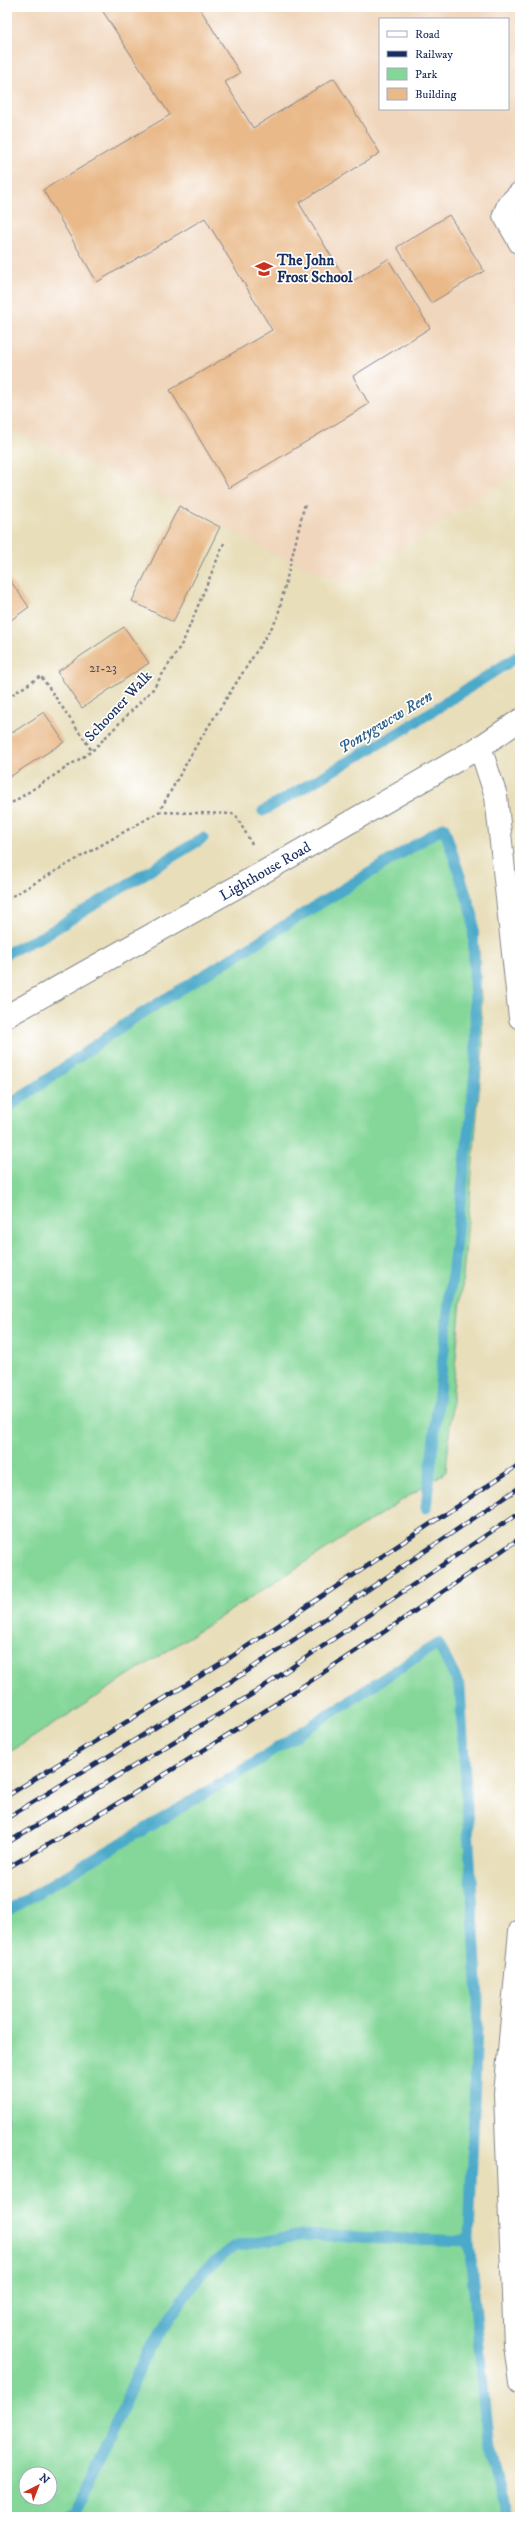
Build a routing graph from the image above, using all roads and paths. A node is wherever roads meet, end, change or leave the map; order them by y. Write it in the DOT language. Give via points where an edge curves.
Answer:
graph roads {
  1 [pos="520,193"];
  2 [pos="520,243"];
  3 [pos="305,503"];
  4 [pos="224,543"];
  5 [pos="7,698"];
  6 [pos="520,720"];
  7 [pos="480,747"];
  8 [pos="92,751"];
  9 [pos="7,806"];
  10 [pos="159,812"];
  11 [pos="267,870"];
  12 [pos="7,899"];
  13 [pos="7,1016"];
  14 [pos="520,1018"];
  15 [pos="520,1931"];
  16 [pos="520,2384"];
  1 -- 2 [label="street" via="508,205 504,215"];
  3 -- 10 [label="path" via="277,619 196,746"];
  4 -- 8 [label="path, Schooner Walk" via="183,642 153,689"];
  5 -- 8 [label="path" via="41,676"];
  6 -- 7 [label="street, Lighthouse Road"];
  7 -- 11 [label="street, Lighthouse Road"];
  7 -- 14 [label="street" via="496,796"];
  8 -- 9 [label="path, Schooner Walk"];
  10 -- 11 [label="path" via="235,814"];
  10 -- 12 [label="path"];
  11 -- 13 [label="street, Lighthouse Road"];
  15 -- 16 [label="street" via="504,2094 515,2344"];
}
